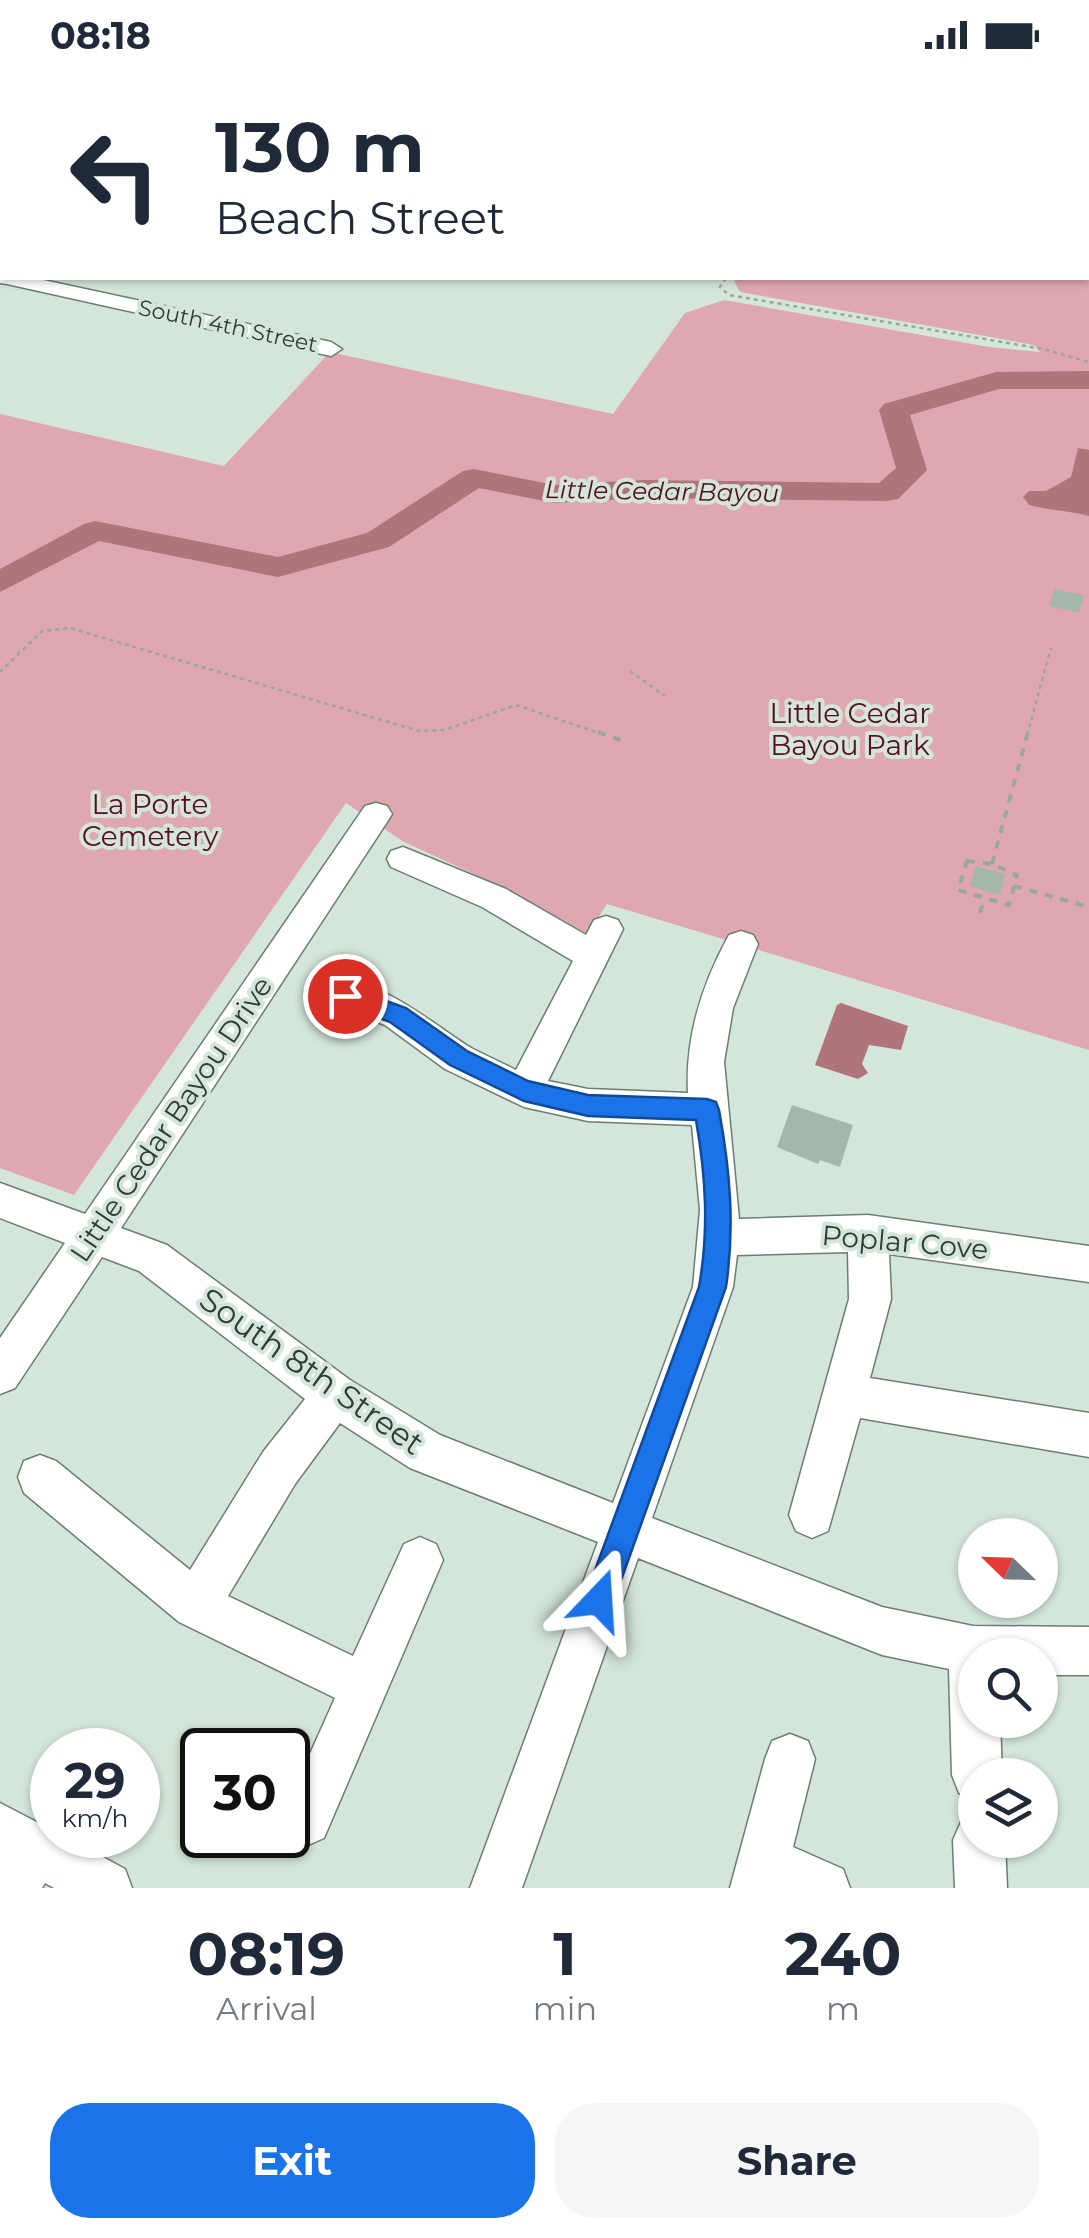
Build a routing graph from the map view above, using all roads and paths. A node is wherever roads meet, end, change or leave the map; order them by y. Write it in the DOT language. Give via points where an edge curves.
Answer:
graph roads {
  1 [pos="17,280"];
  2 [pos="725,280"];
  3 [pos="332,349"];
  4 [pos="1089,362"];
  5 [pos="1051,648"];
  6 [pos="630,670"];
  7 [pos="0,672"];
  8 [pos="666,696"];
  9 [pos="626,742"];
  10 [pos="376,814"];
  11 [pos="402,859"];
  12 [pos="992,864"];
  13 [pos="1014,886"];
  14 [pos="984,898"];
  15 [pos="1089,907"];
  16 [pos="980,913"];
  17 [pos="741,944"];
  18 [pos="345,996"];
  19 [pos="524,1090"];
  20 [pos="707,1110"];
  21 [pos="0,1200"];
  22 [pos="868,1233"];
  23 [pos="94,1234"];
  24 [pos="720,1238"];
  25 [pos="1089,1264"];
  26 [pos="0,1374"];
  27 [pos="843,1394"];
  28 [pos="335,1395"];
  29 [pos="1089,1434"];
  30 [pos="40,1476"];
  31 [pos="812,1514"];
  32 [pos="625,1529"];
  33 [pos="420,1560"];
  34 [pos="196,1605"];
  35 [pos="958,1647"];
  36 [pos="1058,1651"];
  37 [pos="1089,1651"];
  38 [pos="364,1687"];
  39 [pos="790,1759"];
  40 [pos="310,1811"];
  41 [pos="15,1856"];
  42 [pos="979,1858"];
  43 [pos="760,1874"];
  44 [pos="106,1888"];
  45 [pos="496,1888"];
  46 [pos="824,1888"];
  47 [pos="980,1888"];
  1 -- 3 [label="street, South 4th Street"];
  2 -- 4 [label="path" via="720,287 729,295"];
  5 -- 12 [label="path"];
  6 -- 8 [label="path"];
  7 -- 9 [label="path" via="42,630 70,628 420,732 449,730 516,705"];
  10 -- 23 [label="street, Little Cedar Bayou Drive"];
  11 -- 19 [label="street" via="599,942"];
  12 -- 13 [label="path" via="1016,875"];
  12 -- 14 [label="path" via="967,861 958,890"];
  13 -- 14 [label="path" via="1009,905"];
  13 -- 15 [label="path"];
  14 -- 16 [label="path"];
  17 -- 20 [label="street" via="711,1024"];
  18 -- 19 [label="street" via="398,1015 458,1058"];
  19 -- 20 [label="street" via="588,1105"];
  20 -- 24 [label="street"];
  21 -- 23 [label="street, South 8th Street"];
  22 -- 24 [label="street, Poplar Cove"];
  22 -- 25 [label="street, Poplar Cove"];
  22 -- 27 [label="street" via="870,1299"];
  23 -- 26 [label="street, Little Cedar Bayou Drive"];
  23 -- 28 [label="street, South 8th Street" via="154,1258"];
  24 -- 32 [label="street" via="713,1287"];
  27 -- 29 [label="street"];
  27 -- 31 [label="street"];
  28 -- 32 [label="street, South 8th Street" via="426,1452"];
  28 -- 34 [label="street" via="279,1468"];
  30 -- 34 [label="street"];
  32 -- 35 [label="street, South 8th Street" via="882,1631"];
  32 -- 45 [label="street"];
  33 -- 38 [label="street"];
  34 -- 38 [label="street"];
  36 -- 37 [label="street, South 8th Street"];
  38 -- 40 [label="street"];
  39 -- 43 [label="street"];
  41 -- 44 [label="street"];
  42 -- 47 [label="street"];
  43 -- 46 [label="street"];
}
